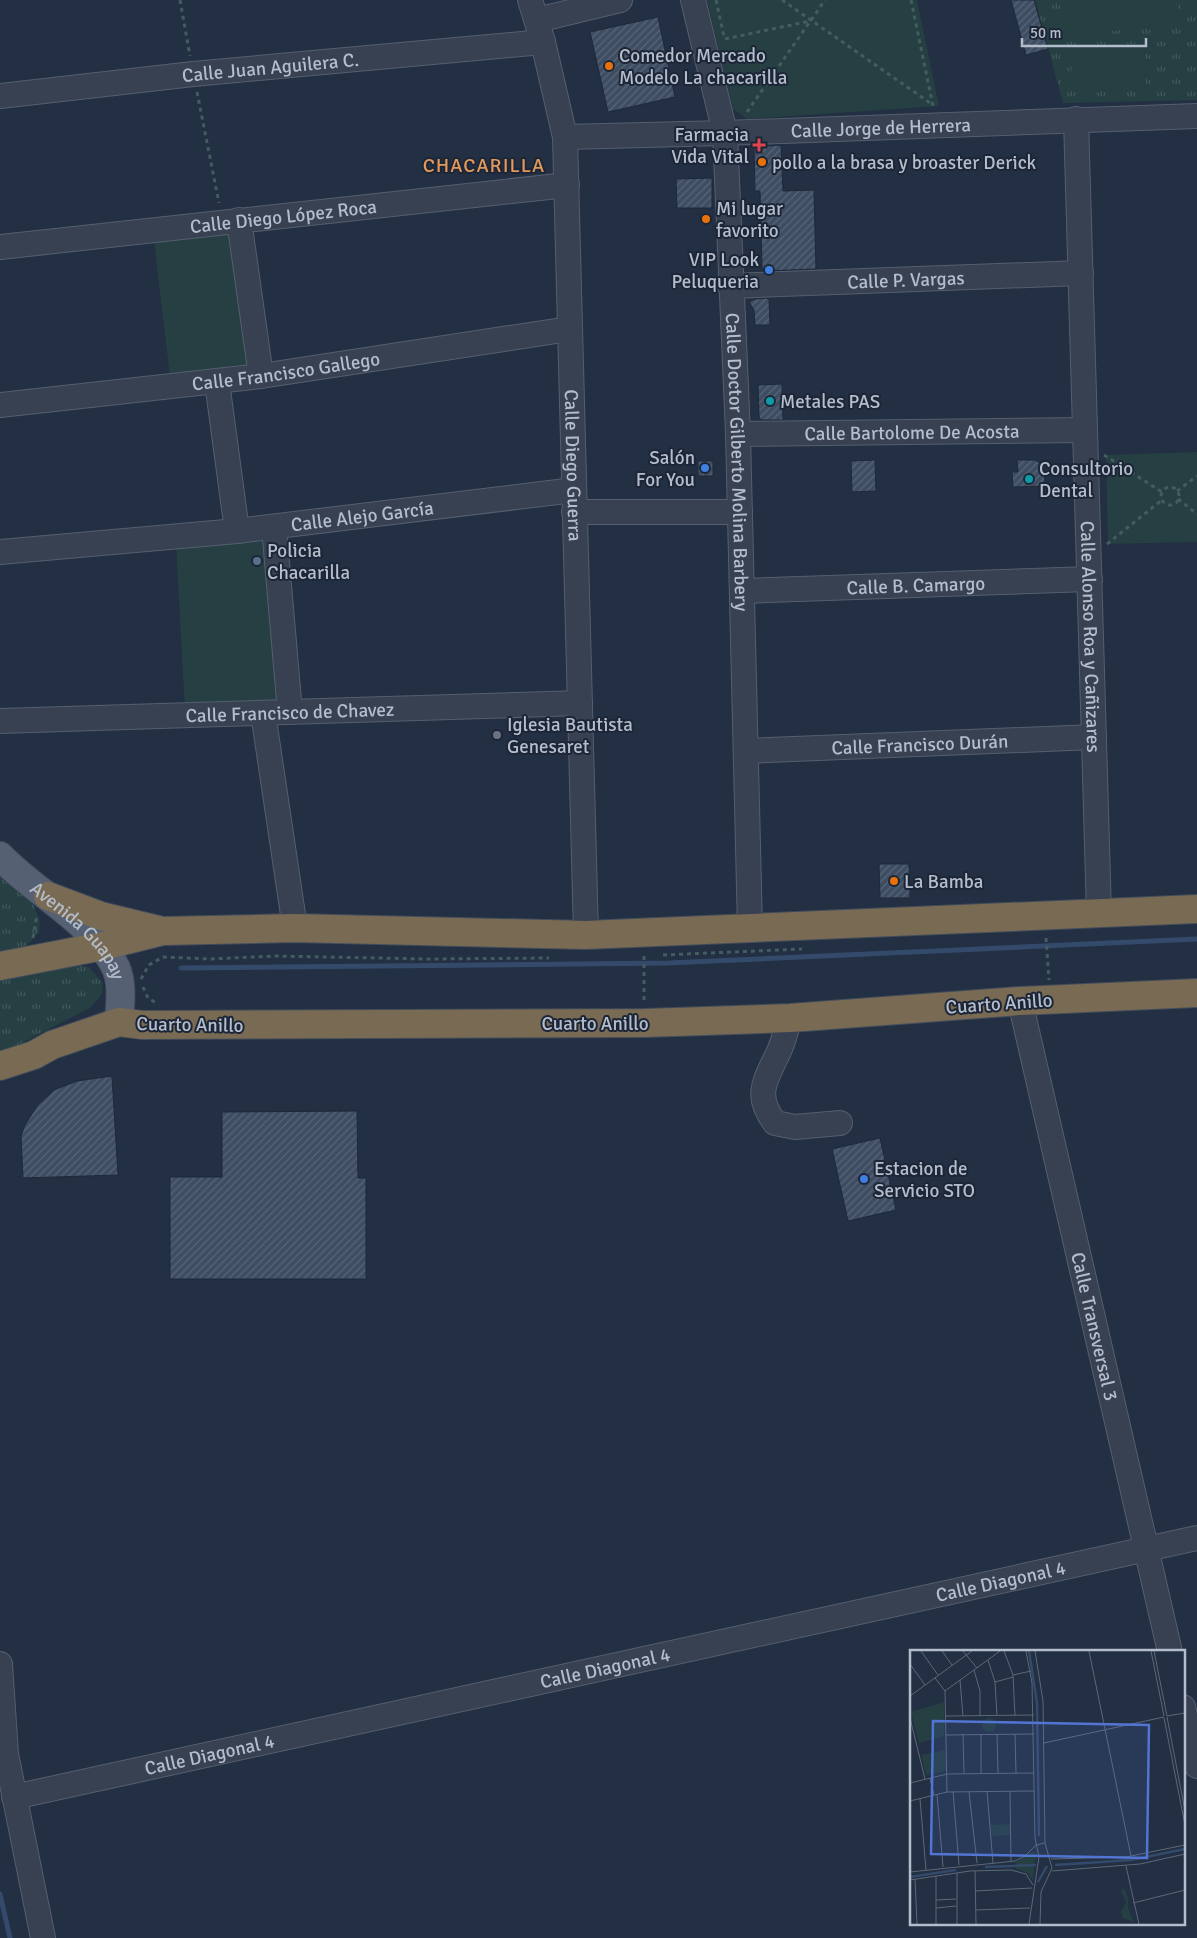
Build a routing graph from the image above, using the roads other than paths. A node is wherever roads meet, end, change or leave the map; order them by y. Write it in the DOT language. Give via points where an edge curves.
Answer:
graph roads {
  1 [pos="620,0"];
  2 [pos="692,0"];
  3 [pos="537,21"];
  4 [pos="0,96"];
  5 [pos="1197,116"];
  6 [pos="1076,119"];
  7 [pos="725,133"];
  8 [pos="565,136"];
  9 [pos="567,186"];
  10 [pos="231,221"];
  11 [pos="0,247"];
  12 [pos="1081,273"];
  13 [pos="730,286"];
  14 [pos="569,329"];
  15 [pos="261,376"];
  16 [pos="217,382"];
  17 [pos="0,405"];
  18 [pos="1086,430"];
  19 [pos="738,434"];
  20 [pos="574,501"];
  21 [pos="740,512"];
  22 [pos="274,526"];
  23 [pos="237,531"];
  24 [pos="0,552"];
  25 [pos="1090,579"];
  26 [pos="742,591"];
  27 [pos="580,703"];
  28 [pos="290,712"];
  29 [pos="263,713"];
  30 [pos="0,721"];
  31 [pos="1094,737"];
  32 [pos="746,751"];
  33 [pos="0,856"];
  34 [pos="48,896"];
  35 [pos="1197,909"];
  36 [pos="1099,914"];
  37 [pos="295,928"];
  38 [pos="750,929"];
  39 [pos="163,931"];
  40 [pos="586,935"];
  41 [pos="103,946"];
  42 [pos="0,966"];
  43 [pos="1197,993"];
  44 [pos="1020,1002"];
  45 [pos="790,1018"];
  46 [pos="119,1022"];
  47 [pos="0,1066"];
  48 [pos="840,1122"];
  49 [pos="1197,1538"];
  50 [pos="1146,1550"];
  51 [pos="1170,1650"];
  52 [pos="0,1664"];
  53 [pos="1184,1711"];
  54 [pos="1197,1766"];
  55 [pos="14,1797"];
  56 [pos="43,1938"];
  1 -- 3 [label="street, Calle Juan Aguilera C."];
  2 -- 7 [label="street, Calle Doctor Gilberto Molina Barbery"];
  3 -- 4 [label="street, Calle Juan Aguilera C." via="193,74"];
  3 -- 8 [label="street, Calle Diego Guerra"];
  5 -- 6 [label="street, Calle Jorge de Herrera"];
  6 -- 7 [label="street, Calle Jorge de Herrera"];
  6 -- 12 [label="street, Calle Alonso Roa y Cañizares"];
  7 -- 8 [label="street, Calle Jorge de Herrera"];
  7 -- 13 [label="street, Calle Doctor Gilberto Molina Barbery"];
  8 -- 9 [label="street, Calle Diego Guerra"];
  9 -- 10 [label="street, Calle Diego López Roca"];
  9 -- 14 [label="street, Calle Diego Guerra"];
  10 -- 11 [label="street, Calle Diego López Roca"];
  10 -- 15 [label="street"];
  12 -- 13 [label="street, Calle P. Vargas"];
  12 -- 18 [label="street, Calle Alonso Roa y Cañizares"];
  13 -- 19 [label="street, Calle Doctor Gilberto Molina Barbery"];
  14 -- 15 [label="street, Calle Francisco Gallego"];
  14 -- 20 [label="street, Calle Diego Guerra"];
  15 -- 16 [label="street, Calle Francisco Gallego"];
  16 -- 17 [label="street, Calle Francisco Gallego"];
  16 -- 23 [label="street"];
  18 -- 19 [label="street, Calle Bartolome De Acosta"];
  18 -- 25 [label="street, Calle Alonso Roa y Cañizares"];
  19 -- 21 [label="street, Calle Doctor Gilberto Molina Barbery"];
  20 -- 21 [label="street, Calle Alejo García"];
  20 -- 22 [label="street, Calle Alejo García"];
  20 -- 27 [label="street, Calle Diego Guerra"];
  21 -- 26 [label="street, Calle Doctor Gilberto Molina Barbery"];
  22 -- 23 [label="street, Calle Alejo García"];
  22 -- 28 [label="street"];
  23 -- 24 [label="street, Calle Alejo García"];
  25 -- 26 [label="street, Calle B. Camargo"];
  25 -- 31 [label="street, Calle Alonso Roa y Cañizares"];
  26 -- 32 [label="street, Calle Doctor Gilberto Molina Barbery"];
  27 -- 28 [label="street, Calle Francisco de Chavez"];
  27 -- 40 [label="street, Calle Diego Guerra"];
  28 -- 29 [label="street, Calle Francisco de Chavez"];
  29 -- 30 [label="street, Calle Francisco de Chavez"];
  29 -- 37 [label="street"];
  31 -- 32 [label="street, Calle Francisco Durán"];
  31 -- 36 [label="street, Calle Alonso Roa y Cañizares"];
  32 -- 38 [label="street, Calle Doctor Gilberto Molina Barbery"];
  33 -- 34 [label="main road, Avenida Guapay" via="18,875"];
  34 -- 39 [label="highway" via="101,916"];
  34 -- 41 [label="main road, Avenida Guapay"];
  35 -- 36 [label="highway"];
  36 -- 38 [label="highway"];
  37 -- 39 [label="highway"];
  37 -- 40 [label="highway"];
  38 -- 40 [label="highway"];
  39 -- 41 [label="highway"];
  41 -- 42 [label="highway"];
  41 -- 46 [label="main road, Avenida Guapay" via="116,970 121,998"];
  43 -- 44 [label="highway, Cuarto Anillo"];
  44 -- 45 [label="highway, Cuarto Anillo"];
  44 -- 50 [label="street, Calle Transversal 3"];
  45 -- 46 [label="highway, Cuarto Anillo" via="644,1023 142,1025"];
  45 -- 48 [label="street" via="780,1050 765,1077 762,1092 765,1110 775,1123 795,1127"];
  46 -- 47 [label="highway, Cuarto Anillo"];
  49 -- 50 [label="street, Calle Diagonal 4"];
  50 -- 51 [label="street, Calle Transversal 3"];
  50 -- 55 [label="street, Calle Diagonal 4"];
  52 -- 55 [label="street" via="6,1754"];
  53 -- 54 [label="street"];
  55 -- 56 [label="street"];
}
